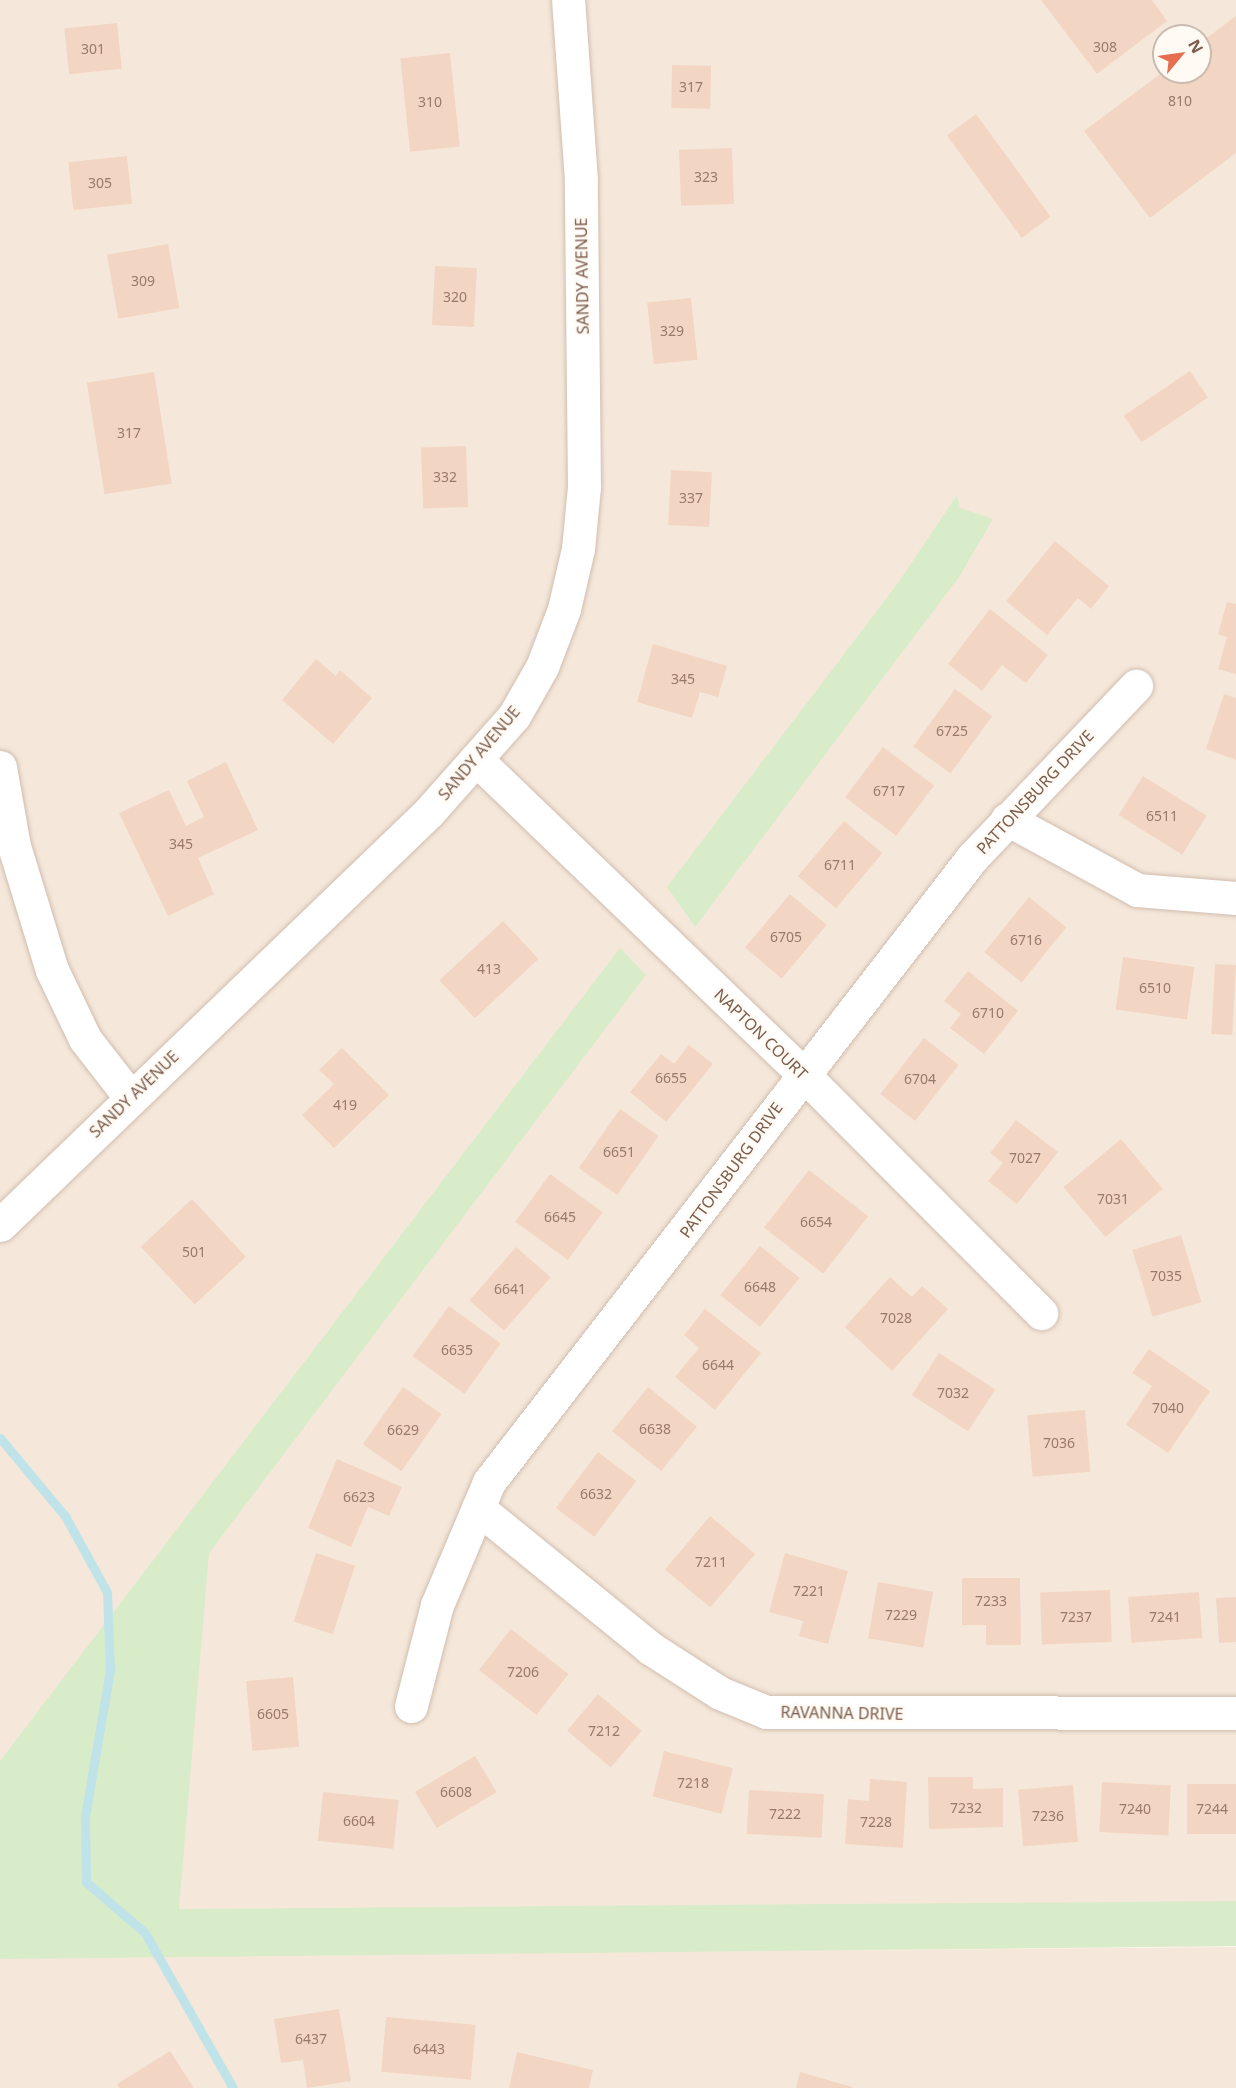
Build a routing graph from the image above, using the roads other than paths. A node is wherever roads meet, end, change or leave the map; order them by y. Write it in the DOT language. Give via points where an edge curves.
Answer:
graph roads {
  1 [pos="568,0"];
  2 [pos="1136,686"];
  3 [pos="476,759"];
  4 [pos="0,767"];
  5 [pos="1007,819"];
  6 [pos="1236,898"];
  7 [pos="802,1073"];
  8 [pos="130,1097"];
  9 [pos="0,1225"];
  10 [pos="1041,1313"];
  11 [pos="478,1508"];
  12 [pos="411,1706"];
  13 [pos="1236,1713"];
  1 -- 3 [label="street, SANDY AVENUE" via="581,180 584,487 578,549 564,609 542,668 514,716"];
  2 -- 5 [label="street, PATTONSBURG DRIVE"];
  3 -- 7 [label="street, NAPTON COURT"];
  3 -- 8 [label="street, SANDY AVENUE" via="429,812"];
  4 -- 8 [label="street" via="14,846 52,970 85,1039"];
  5 -- 6 [label="street" via="1137,890"];
  5 -- 7 [label="street, PATTONSBURG DRIVE"];
  7 -- 10 [label="street, NAPTON COURT"];
  7 -- 11 [label="street, PATTONSBURG DRIVE" via="731,1174 489,1482"];
  8 -- 9 [label="street, SANDY AVENUE"];
  11 -- 12 [label="street, PATTONSBURG DRIVE" via="437,1605"];
  11 -- 13 [label="street, RAVANNA DRIVE" via="650,1648 720,1693 766,1712"];
}
